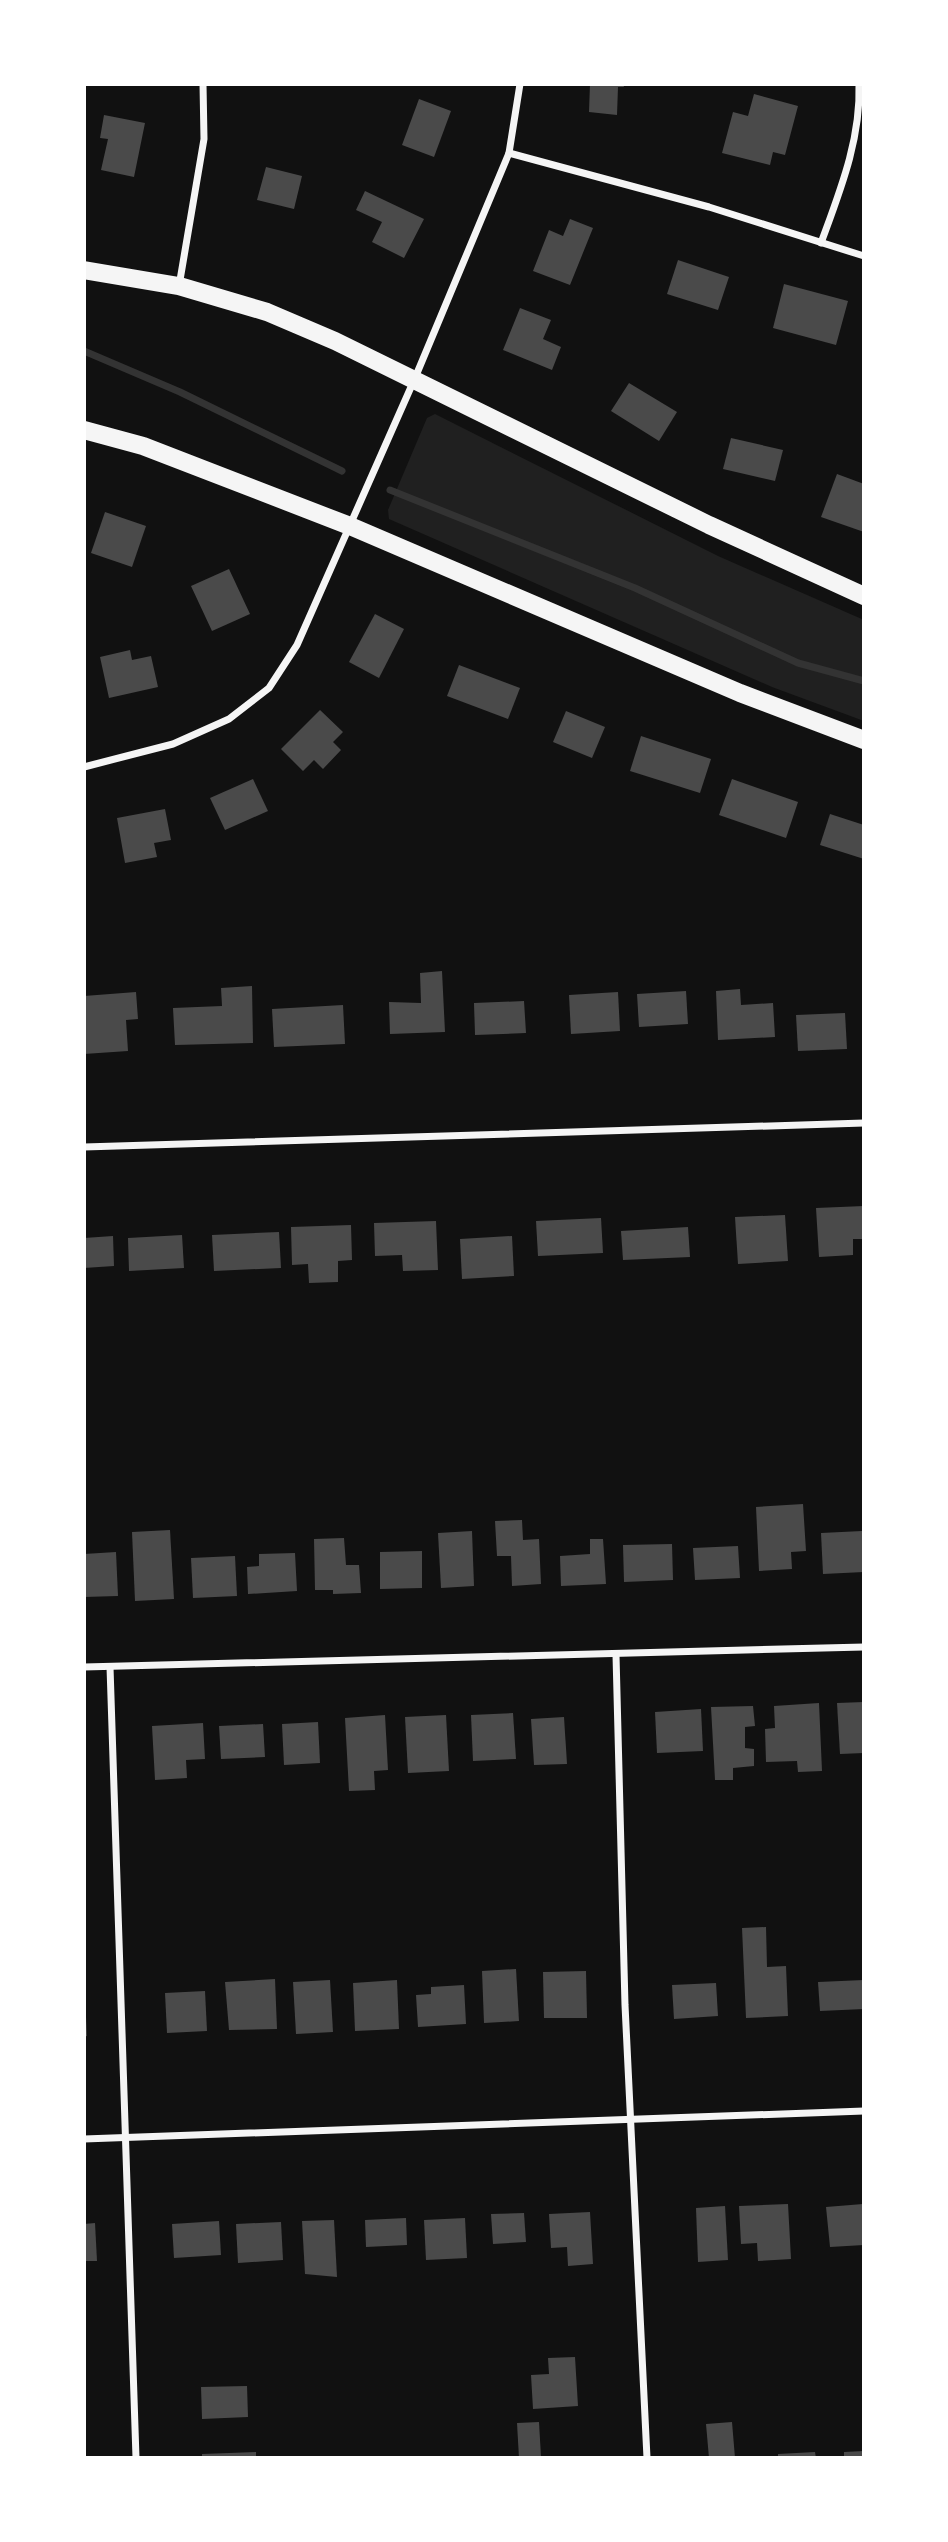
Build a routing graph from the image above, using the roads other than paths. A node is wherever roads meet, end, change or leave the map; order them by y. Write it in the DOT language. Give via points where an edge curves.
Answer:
graph roads {
  1 [pos="203,84"];
  2 [pos="520,84"];
  3 [pos="859,84"];
  4 [pos="509,153"];
  5 [pos="821,243"];
  6 [pos="864,256"];
  7 [pos="84,270"];
  8 [pos="179,286"];
  9 [pos="415,378"];
  10 [pos="84,430"];
  11 [pos="350,526"];
  12 [pos="864,596"];
  13 [pos="864,740"];
  14 [pos="84,767"];
  15 [pos="864,1123"];
  16 [pos="84,1147"];
  17 [pos="864,1647"];
  18 [pos="617,1655"];
  19 [pos="84,1667"];
  20 [pos="110,1667"];
  21 [pos="864,2111"];
  22 [pos="632,2121"];
  23 [pos="125,2137"];
  24 [pos="84,2139"];
  25 [pos="136,2458"];
  26 [pos="647,2458"];
  1 -- 8 [label="street" via="204,139"];
  2 -- 4 [label="street"];
  3 -- 5 [label="street" via="860,115"];
  4 -- 5 [label="street" via="709,207"];
  4 -- 9 [label="street"];
  5 -- 6 [label="street"];
  7 -- 8 [label="main road"];
  8 -- 9 [label="main road" via="267,312"];
  9 -- 11 [label="street"];
  9 -- 12 [label="main road" via="709,525"];
  10 -- 11 [label="main road" via="143,446"];
  11 -- 13 [label="main road" via="740,693"];
  11 -- 14 [label="street" via="297,645 269,688 229,719 173,744"];
  15 -- 16 [label="street"];
  17 -- 18 [label="street"];
  18 -- 20 [label="street"];
  18 -- 22 [label="street"];
  19 -- 20 [label="street"];
  20 -- 23 [label="street"];
  21 -- 22 [label="street"];
  22 -- 23 [label="street"];
  22 -- 26 [label="street"];
  23 -- 24 [label="street"];
  23 -- 25 [label="street"];
}
